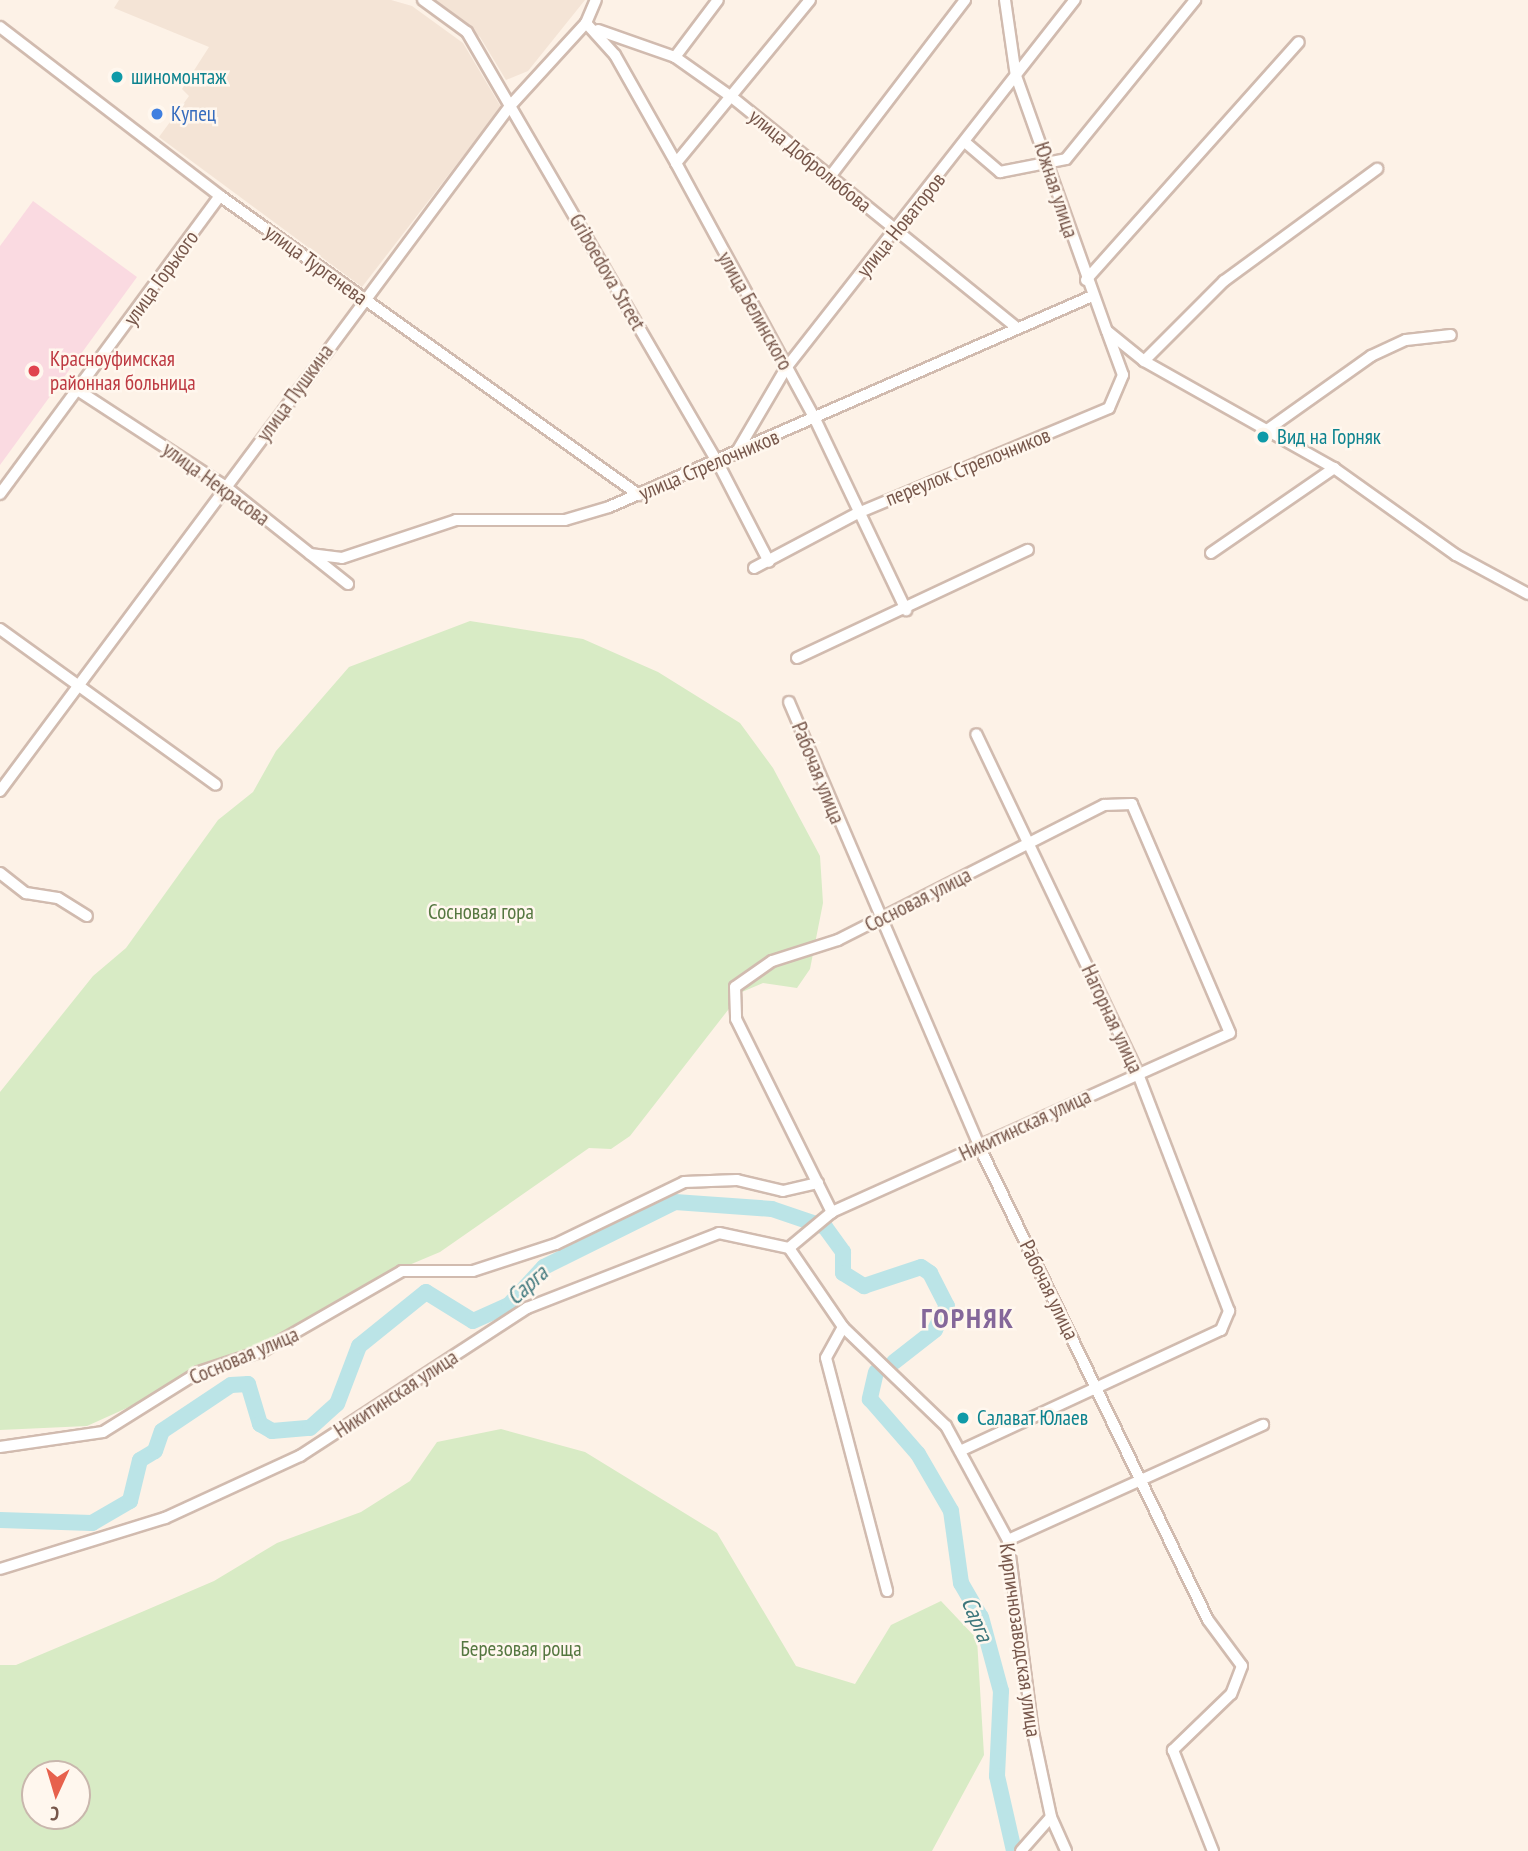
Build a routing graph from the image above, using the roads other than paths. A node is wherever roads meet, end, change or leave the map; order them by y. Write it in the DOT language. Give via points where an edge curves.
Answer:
graph roads {
  1 [pos="423,0"];
  2 [pos="596,0"];
  3 [pos="718,0"];
  4 [pos="810,0"];
  5 [pos="965,0"];
  6 [pos="1005,0"];
  7 [pos="1075,0"];
  8 [pos="1195,0"];
  9 [pos="586,23"];
  10 [pos="0,27"];
  11 [pos="1299,42"];
  12 [pos="674,57"];
  13 [pos="1016,76"];
  14 [pos="733,98"];
  15 [pos="510,106"];
  16 [pos="966,143"];
  17 [pos="676,163"];
  18 [pos="1048,163"];
  19 [pos="1377,169"];
  20 [pos="829,178"];
  21 [pos="220,196"];
  22 [pos="897,230"];
  23 [pos="1086,280"];
  24 [pos="1090,297"];
  25 [pos="364,299"];
  26 [pos="1017,328"];
  27 [pos="1107,331"];
  28 [pos="1451,335"];
  29 [pos="1144,361"];
  30 [pos="786,368"];
  31 [pos="79,391"];
  32 [pos="815,419"];
  33 [pos="1267,430"];
  34 [pos="734,456"];
  35 [pos="718,463"];
  36 [pos="1334,468"];
  37 [pos="226,487"];
  38 [pos="0,494"];
  39 [pos="639,495"];
  40 [pos="858,513"];
  41 [pos="1028,550"];
  42 [pos="1212,553"];
  43 [pos="310,554"];
  44 [pos="769,562"];
  45 [pos="754,568"];
  46 [pos="348,584"];
  47 [pos="1528,593"];
  48 [pos="906,610"];
  49 [pos="0,629"];
  50 [pos="797,658"];
  51 [pos="79,687"];
  52 [pos="789,702"];
  53 [pos="976,734"];
  54 [pos="216,786"];
  55 [pos="0,791"];
  56 [pos="1028,844"];
  57 [pos="0,873"];
  58 [pos="87,916"];
  59 [pos="878,919"];
  60 [pos="1230,1032"];
  61 [pos="1137,1071"];
  62 [pos="980,1148"];
  63 [pos="818,1182"];
  64 [pos="832,1212"];
  65 [pos="789,1248"];
  66 [pos="843,1326"];
  67 [pos="1096,1388"];
  68 [pos="1263,1425"];
  69 [pos="0,1447"];
  70 [pos="960,1451"];
  71 [pos="1141,1480"];
  72 [pos="1008,1540"];
  73 [pos="0,1569"];
  74 [pos="887,1591"];
  75 [pos="1051,1817"];
  76 [pos="1021,1851"];
  77 [pos="1066,1851"];
  78 [pos="1213,1851"];
  1 -- 15 [label="street, Griboedova Street" via="467,32"];
  2 -- 9 [label="street, улица Пушкина"];
  3 -- 12 [label="street"];
  4 -- 14 [label="street"];
  5 -- 20 [label="street"];
  6 -- 13 [label="street, Южная улица"];
  7 -- 13 [label="street, улица Новаторов"];
  8 -- 18 [label="street" via="1066,159"];
  9 -- 12 [label="street, улица Добролюбова" via="613,39"];
  9 -- 15 [label="street, улица Пушкина"];
  9 -- 17 [label="street, улица Белинского" via="615,55"];
  10 -- 21 [label="street, улица Тургенева"];
  11 -- 23 [label="street"];
  12 -- 14 [label="street, улица Добролюбова"];
  13 -- 16 [label="street, улица Новаторов"];
  13 -- 18 [label="street, Южная улица"];
  14 -- 17 [label="street"];
  14 -- 20 [label="street, улица Добролюбова"];
  15 -- 25 [label="street, улица Пушкина"];
  15 -- 35 [label="street, Griboedova Street"];
  16 -- 18 [label="street" via="1000,172"];
  16 -- 22 [label="street, улица Новаторов"];
  17 -- 30 [label="street, улица Белинского"];
  18 -- 23 [label="street, Южная улица"];
  19 -- 29 [label="street" via="1224,281"];
  20 -- 22 [label="street, улица Добролюбова"];
  21 -- 25 [label="street, улица Тургенева"];
  21 -- 31 [label="street, улица Горького"];
  22 -- 26 [label="street, улица Добролюбова"];
  22 -- 30 [label="street, улица Новаторов"];
  23 -- 24 [label="street, Южная улица"];
  24 -- 26 [label="street, улица Стрелочников"];
  24 -- 27 [label="street, Южная улица"];
  25 -- 37 [label="street, улица Пушкина"];
  25 -- 39 [label="street, улица Тургенева"];
  26 -- 32 [label="street, улица Стрелочников"];
  27 -- 29 [label="street, Южная улица"];
  27 -- 40 [label="street, переулок Стрелочников" via="1123,375 1109,408"];
  28 -- 33 [label="street" via="1406,340 1371,356"];
  29 -- 33 [label="street, Южная улица"];
  30 -- 32 [label="street, улица Белинского"];
  30 -- 34 [label="street, улица Новаторов"];
  31 -- 37 [label="street, улица Некрасова"];
  31 -- 38 [label="street, улица Горького"];
  32 -- 34 [label="street, улица Стрелочников"];
  32 -- 40 [label="street, улица Белинского"];
  33 -- 36 [label="street, Южная улица"];
  34 -- 35 [label="street, улица Стрелочников"];
  35 -- 39 [label="street, улица Стрелочников"];
  35 -- 44 [label="street, Griboedova Street"];
  36 -- 42 [label="street"];
  36 -- 47 [label="street, Южная улица" via="1444,546"];
  37 -- 43 [label="street, улица Некрасова"];
  37 -- 51 [label="street, улица Пушкина"];
  39 -- 43 [label="street, улица Стрелочников" via="565,520 456,520 342,558"];
  40 -- 44 [label="street, переулок Стрелочников"];
  40 -- 48 [label="street, улица Белинского"];
  41 -- 48 [label="street"];
  43 -- 46 [label="street, улица Некрасова"];
  44 -- 45 [label="street, переулок Стрелочников"];
  48 -- 50 [label="street"];
  49 -- 51 [label="street"];
  51 -- 54 [label="street"];
  51 -- 55 [label="street, улица Пушкина"];
  52 -- 59 [label="street, Рабочая улица"];
  53 -- 56 [label="street, Нагорная улица"];
  56 -- 59 [label="street, Сосновая улица"];
  56 -- 60 [label="street, Сосновая улица" via="1104,805 1132,804"];
  56 -- 61 [label="street, Нагорная улица"];
  57 -- 58 [label="street" via="26,894 58,898"];
  59 -- 62 [label="street, Рабочая улица"];
  59 -- 63 [label="street, Сосновая улица" via="755,970 735,987 736,1019"];
  60 -- 61 [label="street, Никитинская улица"];
  61 -- 62 [label="street, Никитинская улица"];
  61 -- 67 [label="street, Нагорная улица" via="1229,1311 1221,1330"];
  62 -- 64 [label="street, Никитинская улица"];
  62 -- 67 [label="street, Рабочая улица"];
  63 -- 64 [label="street"];
  63 -- 69 [label="street, Сосновая улица" via="783,1191 737,1180 684,1182 556,1244 473,1271 402,1271 263,1351 199,1372 103,1432"];
  64 -- 65 [label="street, Никитинская улица"];
  65 -- 66 [label="street, Кирпичнозаводская улица"];
  65 -- 73 [label="street, Никитинская улица" via="719,1233 527,1308 300,1456 165,1518"];
  66 -- 70 [label="street, Кирпичнозаводская улица" via="946,1426"];
  66 -- 74 [label="street" via="826,1358"];
  67 -- 70 [label="street"];
  67 -- 71 [label="street, Рабочая улица"];
  68 -- 71 [label="street"];
  70 -- 72 [label="street, Кирпичнозаводская улица"];
  71 -- 72 [label="street"];
  71 -- 78 [label="street, Рабочая улица" via="1208,1620 1242,1666 1231,1694 1173,1750"];
  72 -- 75 [label="street, Кирпичнозаводская улица"];
  75 -- 76 [label="street"];
  75 -- 77 [label="street, Кирпичнозаводская улица"];
}
